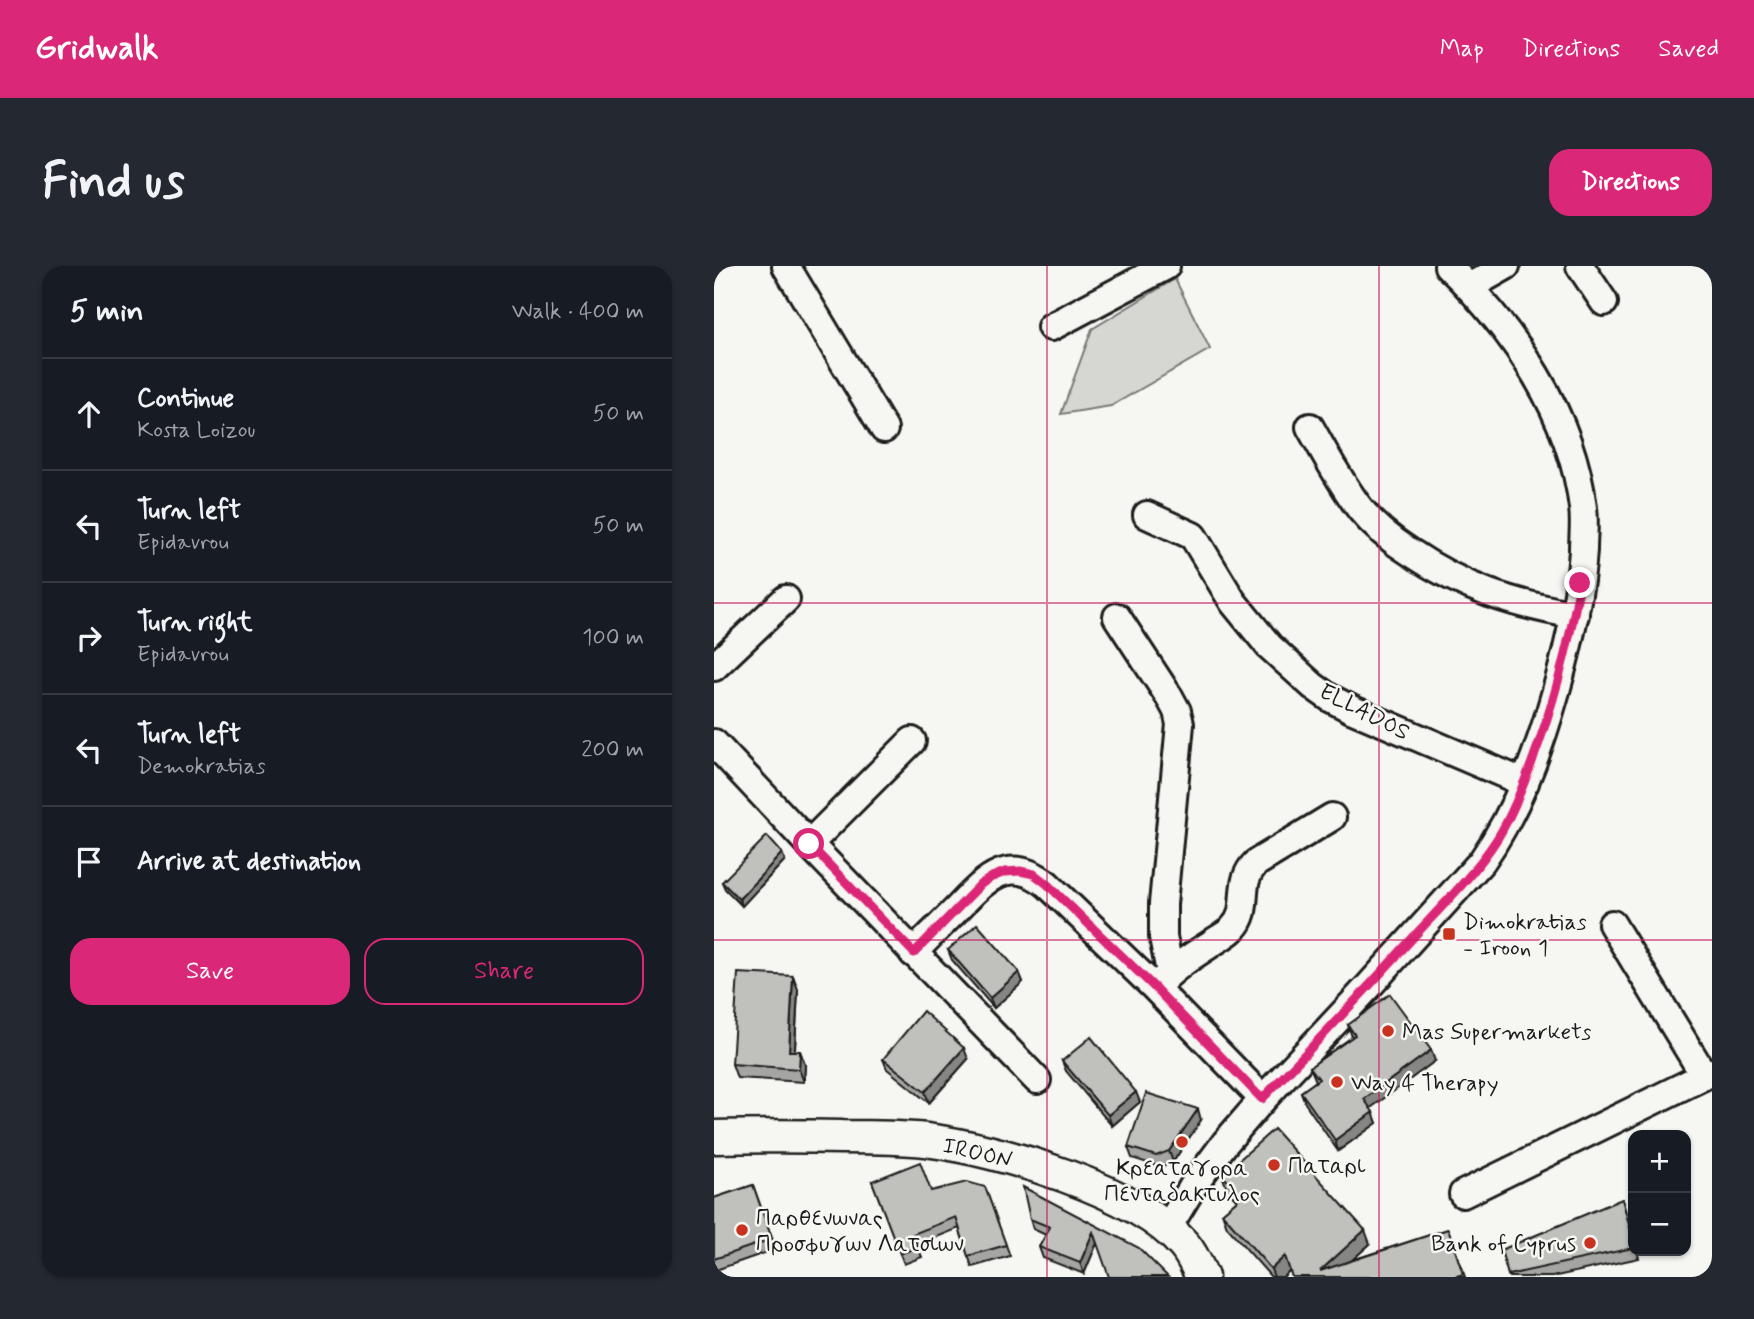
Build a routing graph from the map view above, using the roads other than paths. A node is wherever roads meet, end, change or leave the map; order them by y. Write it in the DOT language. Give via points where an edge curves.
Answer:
graph roads {
  1 [pos="786,266"];
  2 [pos="1166,266"];
  3 [pos="1448,266"];
  4 [pos="1506,266"];
  5 [pos="1580,266"];
  6 [pos="1469,287"];
  7 [pos="1604,302"];
  8 [pos="1051,327"];
  9 [pos="1310,427"];
  10 [pos="884,429"];
  11 [pos="1147,515"];
  12 [pos="786,599"];
  13 [pos="1575,615"];
  14 [pos="1117,617"];
  15 [pos="714,667"];
  16 [pos="912,741"];
  17 [pos="714,743"];
  18 [pos="1525,783"];
  19 [pos="1332,817"];
  20 [pos="809,844"];
  21 [pos="1612,924"];
  22 [pos="914,953"];
  23 [pos="1162,980"];
  24 [pos="1708,1073"];
  25 [pos="1037,1080"];
  26 [pos="1262,1099"];
  27 [pos="714,1137"];
  28 [pos="1462,1194"];
  29 [pos="1167,1228"];
  30 [pos="1202,1277"];
  1 -- 10 [label="street"];
  2 -- 8 [label="street"];
  3 -- 6 [label="street"];
  4 -- 6 [label="street"];
  5 -- 7 [label="street"];
  6 -- 13 [label="street" via="1533,371 1569,448 1583,509"];
  9 -- 13 [label="street" via="1352,497 1385,535 1471,587 1531,607"];
  11 -- 18 [label="street, ELLADOS" via="1193,536 1244,618 1313,686 1351,709"];
  12 -- 15 [label="street"];
  13 -- 18 [label="street"];
  14 -- 23 [label="street" via="1170,698 1180,724 1163,904"];
  16 -- 20 [label="street"];
  17 -- 20 [label="street"];
  18 -- 26 [label="street" via="1498,838 1475,869"];
  19 -- 23 [label="street" via="1249,869 1242,911 1233,929"];
  20 -- 22 [label="street"];
  21 -- 24 [label="street"];
  22 -- 23 [label="street" via="981,884 999,873 1020,871 1034,874"];
  22 -- 25 [label="street"];
  23 -- 26 [label="street"];
  24 -- 28 [label="street"];
  26 -- 29 [label="street" via="1209,1162"];
  27 -- 29 [label="street, IROON" via="886,1137 963,1147 1074,1179 1111,1194"];
  29 -- 30 [label="street, IROON" via="1185,1245"];
}
